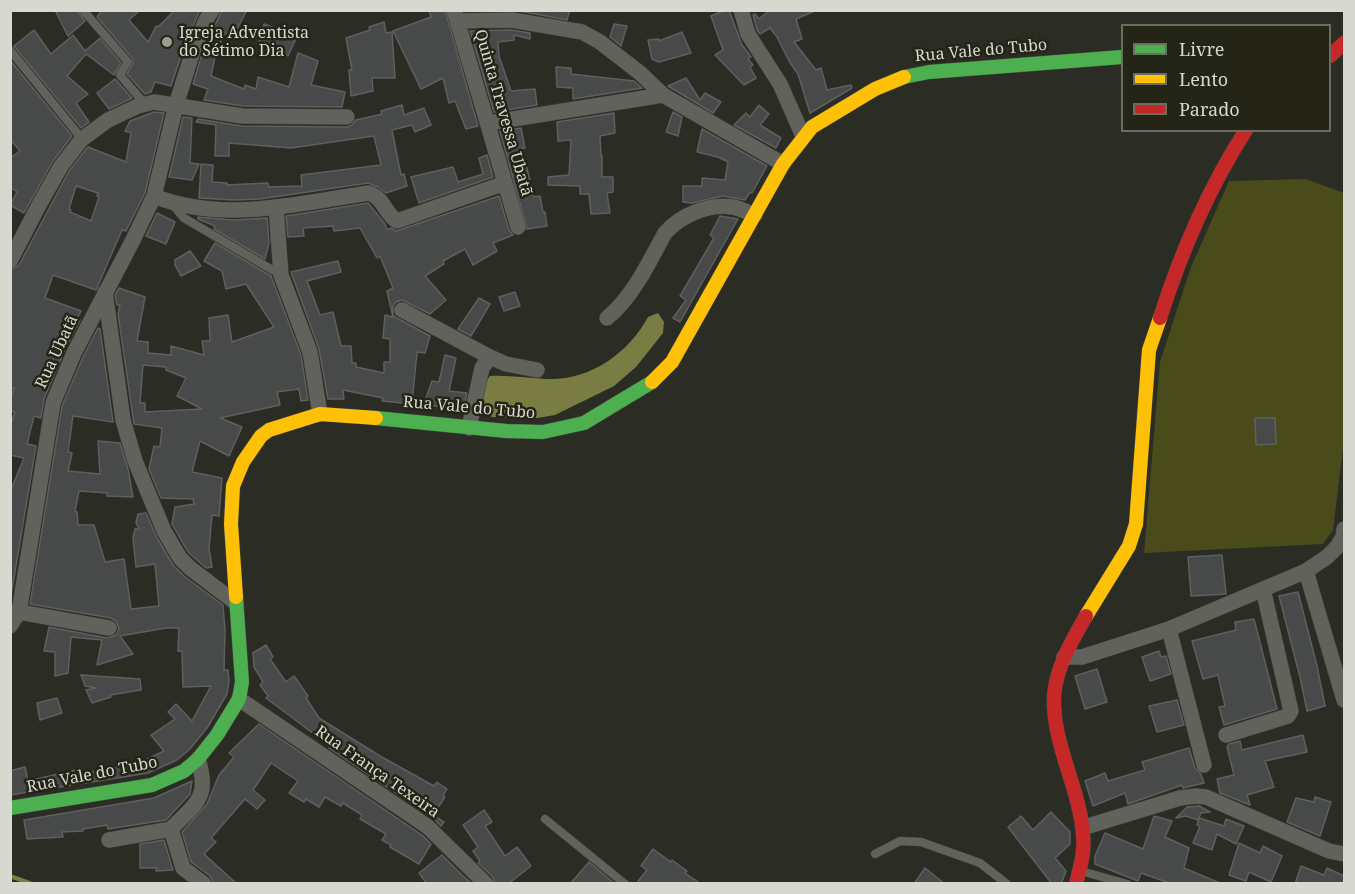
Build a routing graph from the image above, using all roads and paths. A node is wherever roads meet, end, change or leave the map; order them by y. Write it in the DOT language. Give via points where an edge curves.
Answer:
graph roads {
  1 [pos="83,10"];
  2 [pos="212,10"];
  3 [pos="741,10"];
  4 [pos="455,16"];
  5 [pos="1344,43"];
  6 [pos="10,50"];
  7 [pos="1331,54"];
  8 [pos="1121,57"];
  9 [pos="663,94"];
  10 [pos="146,104"];
  11 [pos="176,105"];
  12 [pos="347,117"];
  13 [pos="489,123"];
  14 [pos="1245,132"];
  15 [pos="803,136"];
  16 [pos="82,139"];
  17 [pos="783,164"];
  18 [pos="505,183"];
  19 [pos="154,196"];
  20 [pos="172,203"];
  21 [pos="276,207"];
  22 [pos="755,215"];
  23 [pos="518,227"];
  24 [pos="10,261"];
  25 [pos="281,275"];
  26 [pos="105,292"];
  27 [pos="402,310"];
  28 [pos="607,318"];
  29 [pos="490,357"];
  30 [pos="537,370"];
  31 [pos="320,414"];
  32 [pos="469,428"];
  33 [pos="1344,529"];
  34 [pos="1306,571"];
  35 [pos="1263,589"];
  36 [pos="236,603"];
  37 [pos="18,612"];
  38 [pos="10,626"];
  39 [pos="109,628"];
  40 [pos="1169,629"];
  41 [pos="1064,657"];
  42 [pos="239,699"];
  43 [pos="1344,700"];
  44 [pos="1226,735"];
  45 [pos="198,759"];
  46 [pos="1204,765"];
  47 [pos="10,808"];
  48 [pos="545,819"];
  49 [pos="1085,828"];
  50 [pos="171,829"];
  51 [pos="109,840"];
  52 [pos="875,854"];
  53 [pos="1344,854"];
  54 [pos="1082,876"];
  55 [pos="204,884"];
  56 [pos="486,884"];
  57 [pos="625,884"];
  58 [pos="1007,884"];
  59 [pos="1127,884"];
  1 -- 10 [label="lane" via="128,62 120,75"];
  2 -- 11 [label="street, Rua Ubatã" via="193,51"];
  3 -- 15 [label="street" via="748,34 780,84"];
  4 -- 9 [label="street" via="512,20 582,32 608,48"];
  4 -- 13 [label="street, Quinta Travessa Ubatã"];
  5 -- 7 [label="street"];
  6 -- 16 [label="lane"];
  8 -- 15 [label="street, Rua Vale do Tubo" via="910,75 875,89"];
  9 -- 13 [label="street"];
  9 -- 17 [label="street"];
  10 -- 11 [label="street"];
  10 -- 16 [label="street" via="108,120"];
  11 -- 12 [label="street" via="242,116"];
  11 -- 19 [label="street, Rua Ubatã"];
  13 -- 18 [label="street, Quinta Travessa Ubatã"];
  14 -- 41 [label="street" via="1223,166 1178,262 1149,350 1133,535"];
  15 -- 17 [label="street, Rua Vale do Tubo"];
  16 -- 24 [label="street" via="61,166"];
  17 -- 22 [label="street, Rua Vale do Tubo"];
  18 -- 21 [label="street" via="397,221 379,198 369,193"];
  18 -- 23 [label="street, Quinta Travessa Ubatã"];
  19 -- 20 [label="street"];
  19 -- 26 [label="street, Rua Ubatã"];
  20 -- 21 [label="street" via="236,211"];
  20 -- 25 [label="lane" via="184,218"];
  21 -- 25 [label="street"];
  22 -- 28 [label="street" via="734,207 706,208 673,224 628,296"];
  22 -- 32 [label="street, Rua Vale do Tubo" via="672,362 657,378 580,425 543,432"];
  25 -- 31 [label="street" via="310,352"];
  26 -- 36 [label="street" via="123,420 160,521 180,558"];
  26 -- 37 [label="street, Rua Ubatã" via="53,403"];
  27 -- 29 [label="street"];
  29 -- 30 [label="street"];
  29 -- 32 [label="street" via="482,368"];
  31 -- 32 [label="street, Rua Vale do Tubo"];
  31 -- 36 [label="street, Rua Vale do Tubo" via="269,430 243,462 231,498"];
  33 -- 34 [label="street" via="1337,547"];
  34 -- 35 [label="street"];
  34 -- 43 [label="street"];
  35 -- 40 [label="street"];
  35 -- 44 [label="street" via="1291,711 1288,716"];
  36 -- 42 [label="street, Rua Vale do Tubo" via="242,682"];
  37 -- 38 [label="street, Rua Ubatã"];
  37 -- 39 [label="street"];
  40 -- 41 [label="street" via="1082,657"];
  40 -- 46 [label="street"];
  41 -- 49 [label="street" via="1054,695 1058,734"];
  42 -- 45 [label="street, Rua Vale do Tubo"];
  42 -- 56 [label="street, Rua França Texeira" via="428,827"];
  45 -- 47 [label="street, Rua Vale do Tubo" via="184,771 153,785"];
  45 -- 50 [label="street" via="204,780 202,791 193,807"];
  48 -- 57 [label="lane"];
  49 -- 53 [label="street" via="1180,798 1206,797"];
  49 -- 54 [label="street"];
  50 -- 51 [label="street"];
  50 -- 55 [label="street" via="183,868"];
  52 -- 58 [label="lane" via="900,841 921,843 980,863"];
  54 -- 59 [label="lane"];
}
